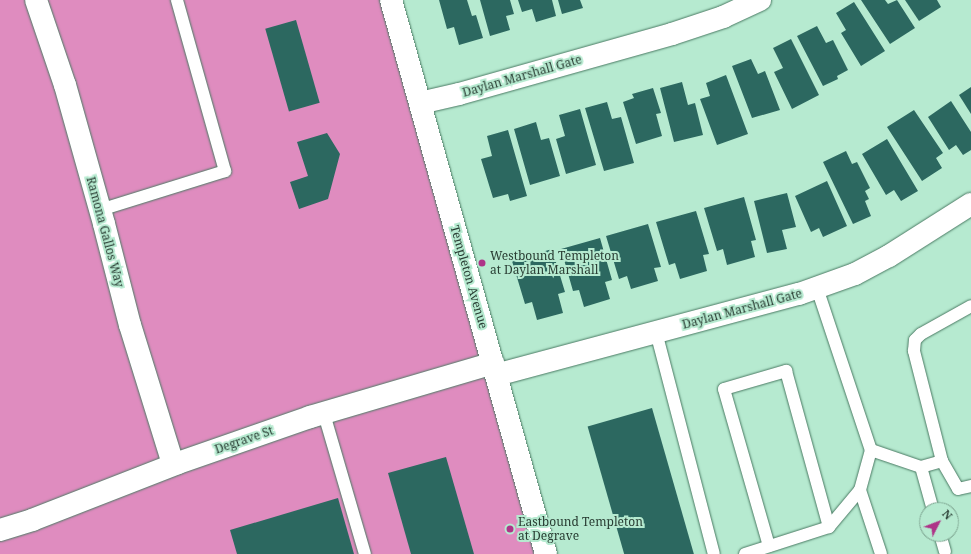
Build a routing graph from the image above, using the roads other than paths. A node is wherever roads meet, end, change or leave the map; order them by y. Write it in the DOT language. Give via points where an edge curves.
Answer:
graph roads {
  1 [pos="36,0"];
  2 [pos="178,0"];
  3 [pos="391,0"];
  4 [pos="760,0"];
  5 [pos="420,103"];
  6 [pos="971,204"];
  7 [pos="100,210"];
  8 [pos="817,288"];
  9 [pos="971,306"];
  10 [pos="656,332"];
  11 [pos="494,369"];
  12 [pos="324,414"];
  13 [pos="871,450"];
  14 [pos="942,461"];
  15 [pos="173,464"];
  16 [pos="921,467"];
  17 [pos="971,486"];
  18 [pos="860,490"];
  19 [pos="931,502"];
  20 [pos="829,527"];
  21 [pos="0,530"];
  22 [pos="942,542"];
  23 [pos="769,546"];
  24 [pos="945,551"];
  25 [pos="365,554"];
  26 [pos="546,554"];
  27 [pos="714,554"];
  28 [pos="745,554"];
  29 [pos="881,554"];
  1 -- 7 [label="street, Ramona Gallos Way" via="65,85"];
  2 -- 7 [label="lane" via="225,171"];
  3 -- 5 [label="street, Templeton Avenue"];
  4 -- 5 [label="street, Daylan Marshall Gate" via="723,17 672,34"];
  5 -- 11 [label="street, Templeton Avenue"];
  6 -- 8 [label="street, Daylan Marshall Gate" via="889,256 855,274"];
  7 -- 15 [label="street, Ramona Gallos Way" via="130,325"];
  8 -- 10 [label="street, Daylan Marshall Gate"];
  8 -- 13 [label="lane"];
  9 -- 14 [label="lane" via="921,334 915,340 914,351"];
  10 -- 11 [label="street, Daylan Marshall Gate"];
  10 -- 27 [label="lane"];
  11 -- 12 [label="street, Degrave St"];
  11 -- 26 [label="street, Templeton Avenue"];
  12 -- 15 [label="street, Degrave St"];
  12 -- 25 [label="lane"];
  13 -- 16 [label="lane"];
  13 -- 18 [label="lane"];
  14 -- 16 [label="lane"];
  14 -- 17 [label="lane" via="958,489"];
  15 -- 21 [label="street, Degrave St" via="32,520"];
  16 -- 19 [label="lane"];
  18 -- 20 [label="lane"];
  18 -- 29 [label="lane"];
  20 -- 23 [label="lane"];
  20 -- 23 [label="lane" via="786,372 724,389"];
  22 -- 24 [label="lane"];
  23 -- 28 [label="lane"];
}
